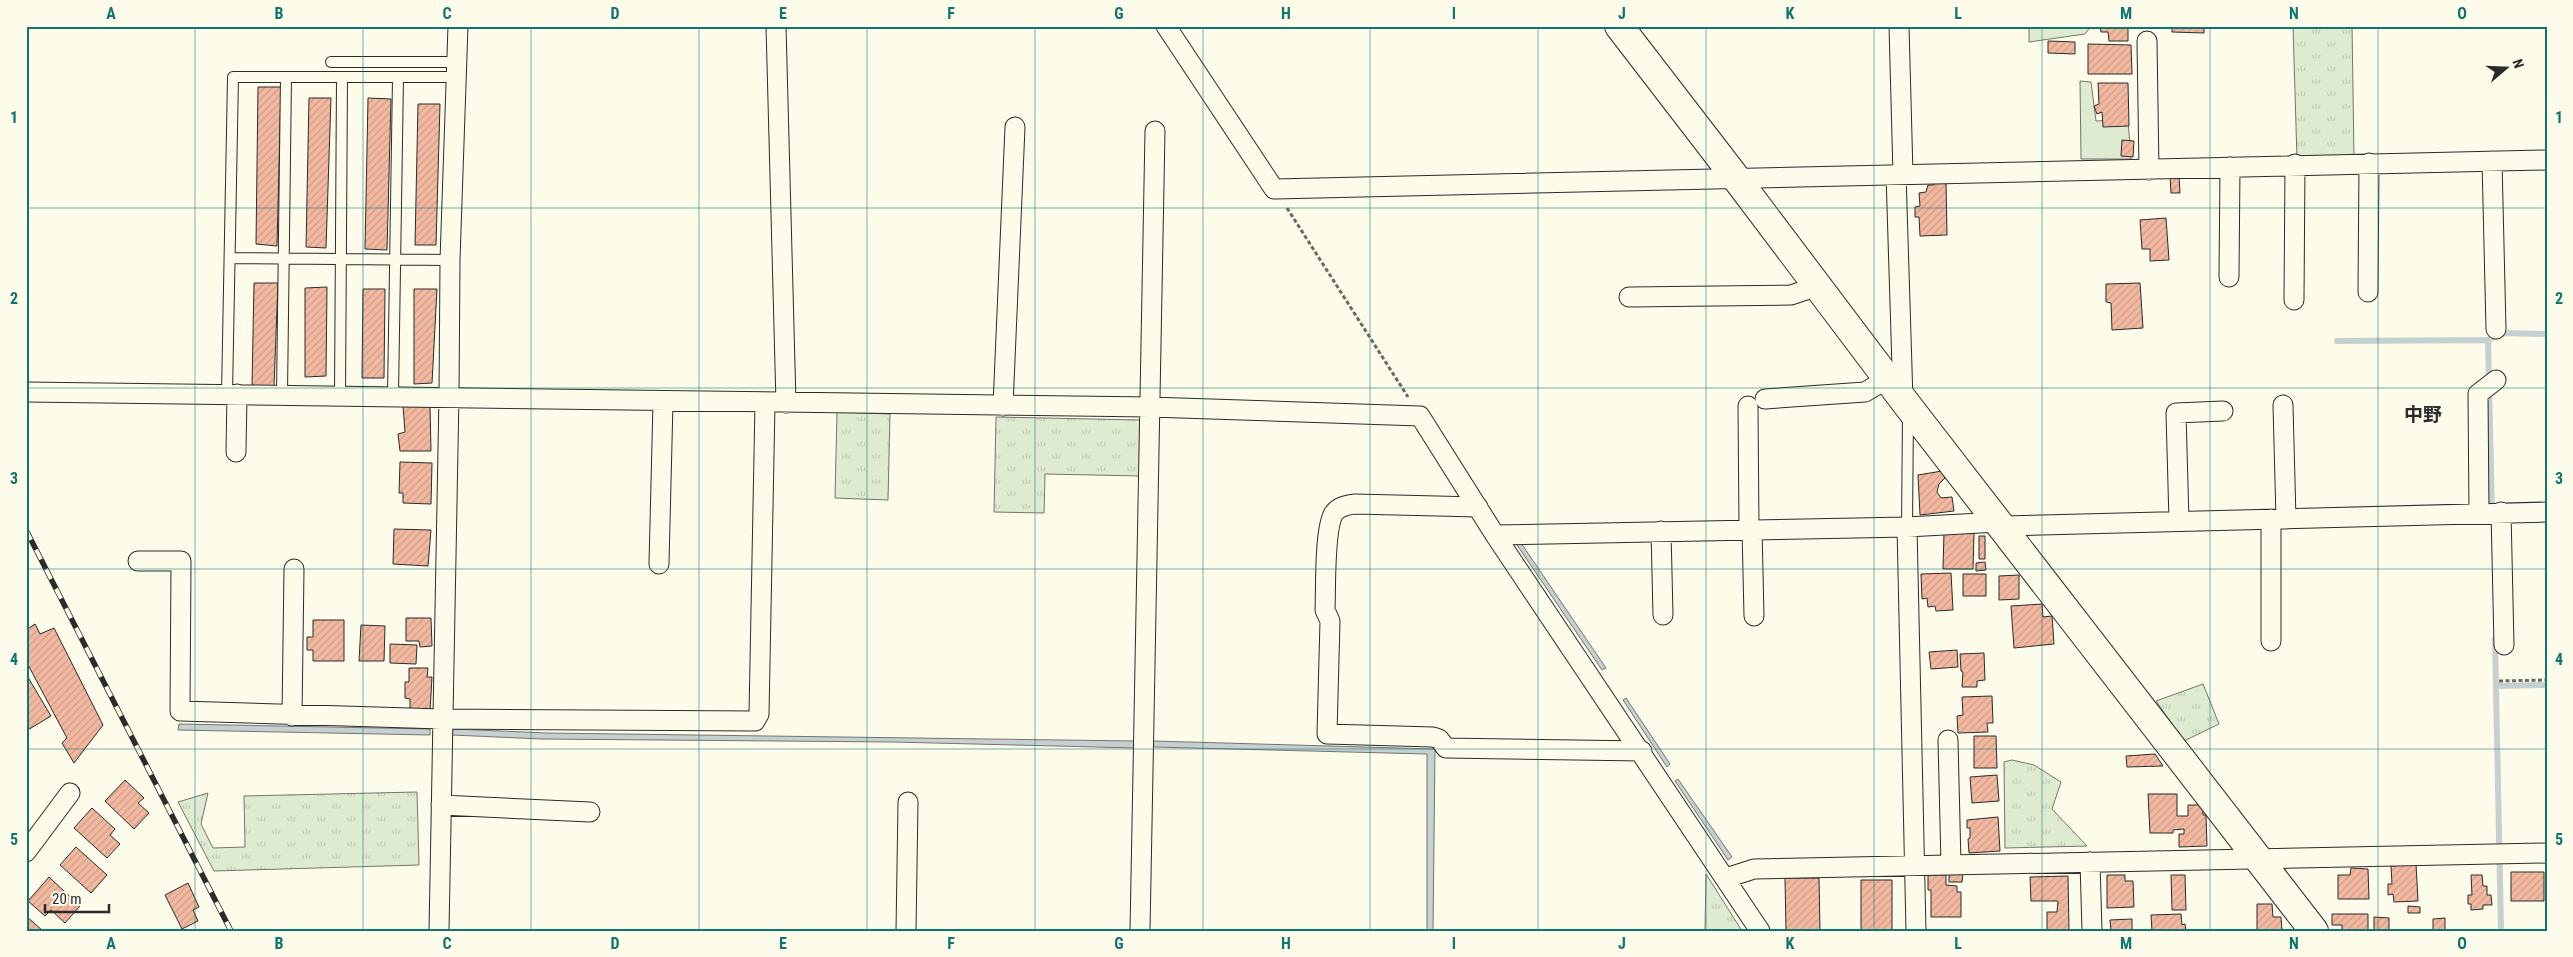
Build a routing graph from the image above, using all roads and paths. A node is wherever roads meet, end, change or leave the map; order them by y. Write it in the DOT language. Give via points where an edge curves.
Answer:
graph roads {
  1 [pos="458,26"];
  2 [pos="776,26"];
  3 [pos="1166,26"];
  4 [pos="1619,26"];
  5 [pos="1900,26"];
  6 [pos="2147,41"];
  7 [pos="332,62"];
  8 [pos="457,70"];
  9 [pos="286,77"];
  10 [pos="342,78"];
  11 [pos="398,78"];
  12 [pos="1016,127"];
  13 [pos="1155,131"];
  14 [pos="2547,160"];
  15 [pos="2492,161"];
  16 [pos="2369,163"];
  17 [pos="2295,164"];
  18 [pos="2230,167"];
  19 [pos="2149,170"];
  20 [pos="1899,174"];
  21 [pos="1736,178"];
  22 [pos="1274,189"];
  23 [pos="231,258"];
  24 [pos="283,259"];
  25 [pos="342,259"];
  26 [pos="394,260"];
  27 [pos="450,260"];
  28 [pos="2230,276"];
  29 [pos="1818,286"];
  30 [pos="2368,292"];
  31 [pos="1629,297"];
  32 [pos="2294,300"];
  33 [pos="2496,329"];
  34 [pos="2496,380"];
  35 [pos="26,392"];
  36 [pos="232,394"];
  37 [pos="282,394"];
  38 [pos="340,395"];
  39 [pos="393,395"];
  40 [pos="1899,395"];
  41 [pos="450,396"];
  42 [pos="663,402"];
  43 [pos="765,403"];
  44 [pos="786,403"];
  45 [pos="2283,405"];
  46 [pos="1003,406"];
  47 [pos="1150,407"];
  48 [pos="2223,411"];
  49 [pos="1420,416"];
  50 [pos="236,452"];
  51 [pos="1478,507"];
  52 [pos="2501,512"];
  53 [pos="2547,512"];
  54 [pos="2480,513"];
  55 [pos="2278,519"];
  56 [pos="2180,521"];
  57 [pos="2000,524"];
  58 [pos="1907,527"];
  59 [pos="1750,529"];
  60 [pos="1661,531"];
  61 [pos="1496,535"];
  62 [pos="138,561"];
  63 [pos="659,564"];
  64 [pos="294,568"];
  65 [pos="1663,615"];
  66 [pos="1754,616"];
  67 [pos="2271,641"];
  68 [pos="2504,645"];
  69 [pos="2547,680"];
  70 [pos="2499,681"];
  71 [pos="292,716"];
  72 [pos="442,719"];
  73 [pos="1948,740"];
  74 [pos="1642,751"];
  75 [pos="70,793"];
  76 [pos="908,802"];
  77 [pos="441,805"];
  78 [pos="590,812"];
  79 [pos="26,852"];
  80 [pos="2547,852"];
  81 [pos="2259,859"];
  82 [pos="2090,862"];
  83 [pos="1951,864"];
  84 [pos="1915,865"];
  85 [pos="1726,878"];
  86 [pos="439,931"];
  87 [pos="906,931"];
  88 [pos="1140,931"];
  89 [pos="1760,931"];
  90 [pos="1916,931"];
  91 [pos="2092,931"];
  92 [pos="2314,931"];
  1 -- 8 [label="street"];
  2 -- 44 [label="street"];
  3 -- 22 [label="street"];
  4 -- 21 [label="street"];
  5 -- 20 [label="street"];
  6 -- 19 [label="street"];
  7 -- 8 [label="lane"];
  8 -- 11 [label="lane"];
  8 -- 27 [label="street"];
  9 -- 10 [label="lane"];
  9 -- 23 [label="lane" via="233,77"];
  9 -- 24 [label="lane"];
  10 -- 11 [label="lane"];
  10 -- 25 [label="lane"];
  11 -- 26 [label="lane"];
  12 -- 46 [label="street"];
  13 -- 47 [label="street"];
  14 -- 15 [label="street"];
  15 -- 16 [label="street"];
  15 -- 33 [label="street"];
  16 -- 17 [label="street"];
  16 -- 30 [label="street"];
  17 -- 18 [label="street"];
  17 -- 32 [label="street"];
  18 -- 19 [label="street"];
  18 -- 28 [label="street"];
  19 -- 20 [label="street"];
  20 -- 21 [label="street"];
  20 -- 40 [label="street"];
  21 -- 22 [label="street"];
  21 -- 29 [label="street"];
  22 -- 49 [label="path"];
  23 -- 24 [label="lane"];
  23 -- 36 [label="lane"];
  24 -- 25 [label="lane"];
  24 -- 37 [label="lane"];
  25 -- 26 [label="lane"];
  25 -- 38 [label="lane"];
  26 -- 27 [label="lane"];
  26 -- 39 [label="lane"];
  27 -- 41 [label="street"];
  29 -- 31 [label="street" via="1791,295"];
  29 -- 40 [label="street"];
  34 -- 54 [label="street" via="2478,394"];
  35 -- 36 [label="street"];
  36 -- 37 [label="street"];
  36 -- 50 [label="street"];
  37 -- 38 [label="street"];
  38 -- 39 [label="street"];
  39 -- 41 [label="street"];
  40 -- 57 [label="street"];
  40 -- 58 [label="lane"];
  40 -- 59 [label="street" via="1865,392 1756,402"];
  41 -- 42 [label="street"];
  41 -- 72 [label="street"];
  42 -- 43 [label="street"];
  42 -- 63 [label="street"];
  43 -- 44 [label="street"];
  43 -- 72 [label="street" via="759,714 755,722"];
  44 -- 46 [label="street"];
  45 -- 55 [label="street"];
  46 -- 47 [label="street"];
  47 -- 49 [label="street"];
  47 -- 88 [label="street"];
  48 -- 56 [label="street" via="2176,413"];
  49 -- 51 [label="street"];
  51 -- 61 [label="street"];
  51 -- 74 [label="street" via="1355,504 1335,512 1329,527 1325,610 1330,621 1327,734 1433,737 1446,748"];
  52 -- 53 [label="street"];
  52 -- 54 [label="street"];
  52 -- 68 [label="street"];
  54 -- 55 [label="street"];
  55 -- 56 [label="street"];
  55 -- 67 [label="street"];
  56 -- 57 [label="street"];
  57 -- 58 [label="street"];
  57 -- 81 [label="street"];
  58 -- 59 [label="street"];
  58 -- 84 [label="street"];
  59 -- 60 [label="street"];
  59 -- 66 [label="street"];
  60 -- 61 [label="street"];
  60 -- 65 [label="street"];
  61 -- 74 [label="street"];
  62 -- 71 [label="street" via="181,561 180,712"];
  64 -- 71 [label="street"];
  69 -- 70 [label="path"];
  71 -- 72 [label="street"];
  72 -- 77 [label="street"];
  73 -- 83 [label="street"];
  74 -- 85 [label="street"];
  75 -- 79 [label="street"];
  76 -- 87 [label="street"];
  77 -- 78 [label="street"];
  77 -- 86 [label="street"];
  80 -- 81 [label="street"];
  81 -- 82 [label="street"];
  81 -- 92 [label="street"];
  82 -- 83 [label="street"];
  82 -- 91 [label="street"];
  83 -- 84 [label="street"];
  84 -- 85 [label="street" via="1754,869"];
  84 -- 90 [label="street"];
  85 -- 89 [label="street"];
}
